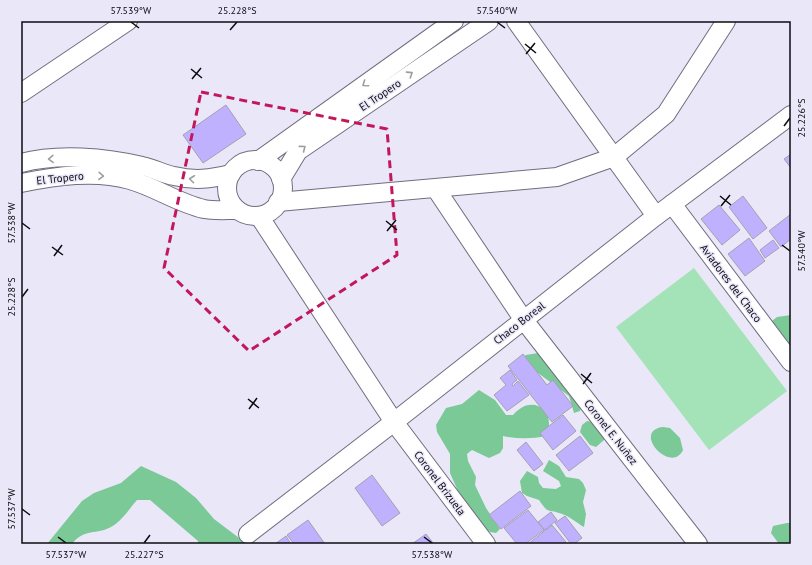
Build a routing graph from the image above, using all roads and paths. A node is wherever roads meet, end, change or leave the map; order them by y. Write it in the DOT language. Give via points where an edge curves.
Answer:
graph roads {
  1 [pos="128,21"];
  2 [pos="454,21"];
  3 [pos="489,21"];
  4 [pos="516,21"];
  5 [pos="726,21"];
  6 [pos="21,93"];
  7 [pos="791,115"];
  8 [pos="614,157"];
  9 [pos="258,161"];
  10 [pos="21,163"];
  11 [pos="231,174"];
  12 [pos="281,179"];
  13 [pos="21,183"];
  14 [pos="436,189"];
  15 [pos="278,202"];
  16 [pos="672,204"];
  17 [pos="237,210"];
  18 [pos="260,216"];
  19 [pos="656,216"];
  20 [pos="523,319"];
  21 [pos="791,362"];
  22 [pos="394,422"];
  23 [pos="248,534"];
  24 [pos="486,544"];
  25 [pos="698,544"];
  1 -- 6 [label="street"];
  2 -- 9 [label="street, El Tropero, one-way"];
  12 -- 3 [label="street, El Tropero, one-way" via="298,151"];
  4 -- 8 [label="street"];
  5 -- 8 [label="street" via="666,114"];
  7 -- 16 [label="street, Chaco Boreal"];
  8 -- 14 [label="street" via="557,177"];
  8 -- 19 [label="street"];
  9 -- 11 [label="street" via="242,163"];
  9 -- 12 [label="street" via="272,166"];
  11 -- 10 [label="street, El Tropero, one-way" via="205,180 179,177 143,166 94,157 32,160"];
  11 -- 17 [label="street" via="227,190"];
  12 -- 15 [label="street" via="282,195"];
  13 -- 17 [label="street, El Tropero, one-way" via="78,175 108,176 147,186 204,209"];
  14 -- 15 [label="street"];
  14 -- 20 [label="street, Coronel E. Nuñez"];
  15 -- 18 [label="street" via="274,209"];
  16 -- 19 [label="street, Chaco Boreal"];
  16 -- 21 [label="street, Aviadores del Chaco"];
  17 -- 18 [label="street" via="244,214"];
  18 -- 22 [label="street, Coronel Brizuela"];
  19 -- 20 [label="street, Chaco Boreal"];
  20 -- 22 [label="street, Chaco Boreal"];
  20 -- 25 [label="street, Coronel E. Nuñez"];
  22 -- 23 [label="street, Chaco Boreal"];
  22 -- 24 [label="street, Coronel Brizuela"];
}
